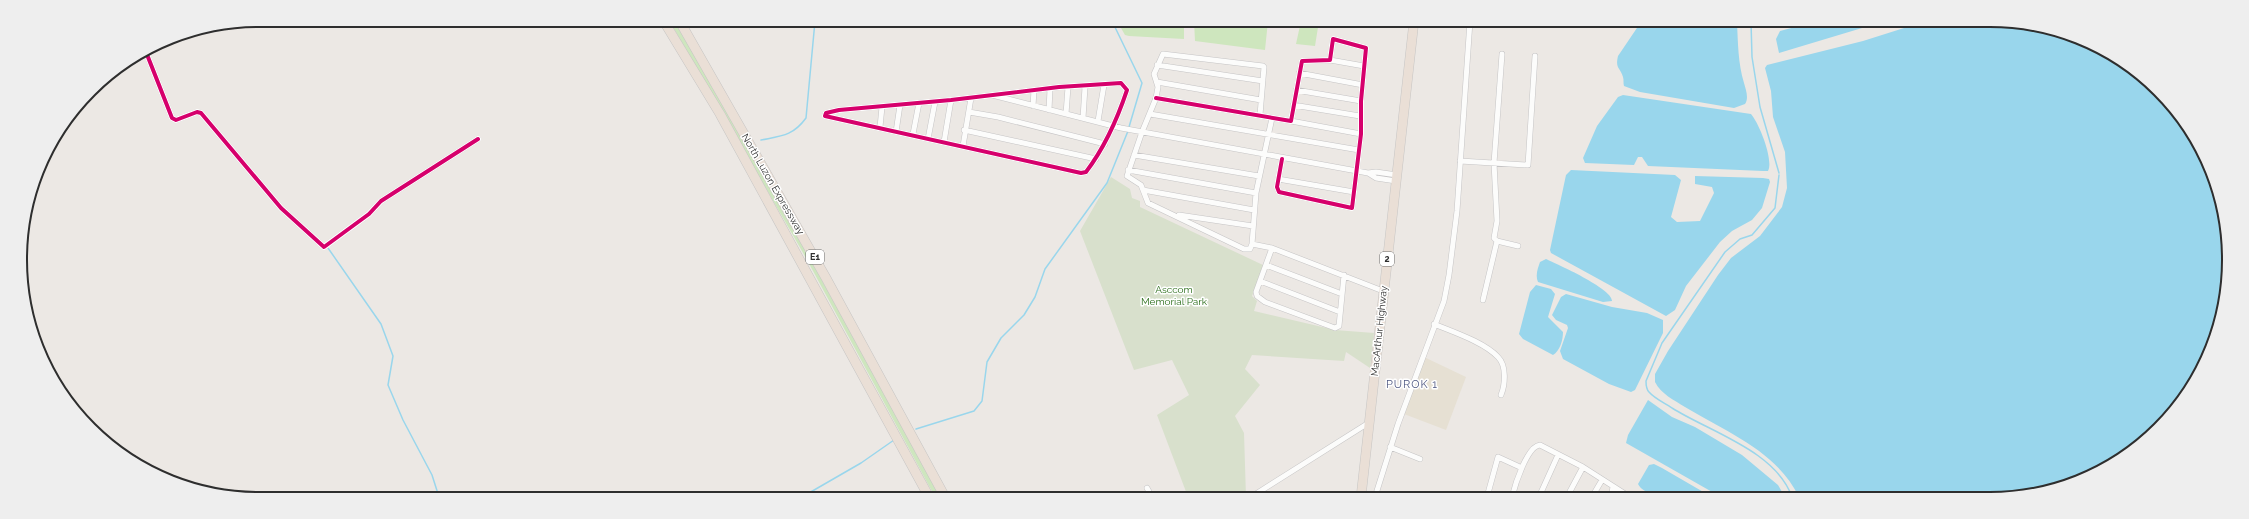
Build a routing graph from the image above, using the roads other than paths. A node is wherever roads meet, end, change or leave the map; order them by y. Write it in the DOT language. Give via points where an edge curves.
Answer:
graph roads {
  1 [pos="667,27"];
  2 [pos="683,27"];
  3 [pos="1413,27"];
  4 [pos="1470,27"];
  5 [pos="1502,54"];
  6 [pos="147,56"];
  7 [pos="1535,56"];
  8 [pos="1330,60"];
  9 [pos="1157,65"];
  10 [pos="1364,66"];
  11 [pos="1299,72"];
  12 [pos="1157,82"];
  13 [pos="1263,82"];
  14 [pos="1104,85"];
  15 [pos="1363,85"];
  16 [pos="1068,87"];
  17 [pos="1085,87"];
  18 [pos="1050,89"];
  19 [pos="1034,90"];
  20 [pos="1296,90"];
  21 [pos="989,95"];
  22 [pos="971,98"];
  23 [pos="1156,98"];
  24 [pos="951,100"];
  25 [pos="1262,100"];
  26 [pos="1361,101"];
  27 [pos="935,102"];
  28 [pos="919,103"];
  29 [pos="900,105"];
  30 [pos="1293,105"];
  31 [pos="1033,106"];
  32 [pos="882,107"];
  33 [pos="1049,110"];
  34 [pos="969,112"];
  35 [pos="1066,114"];
  36 [pos="1150,114"];
  37 [pos="1260,115"];
  38 [pos="1360,116"];
  39 [pos="1083,118"];
  40 [pos="1272,118"];
  41 [pos="1098,121"];
  42 [pos="1291,121"];
  43 [pos="1115,125"];
  44 [pos="880,127"];
  45 [pos="964,130"];
  46 [pos="896,132"];
  47 [pos="1142,132"];
  48 [pos="913,134"];
  49 [pos="1268,134"];
  50 [pos="1361,134"];
  51 [pos="478,139"];
  52 [pos="928,139"];
  53 [pos="944,142"];
  54 [pos="1105,144"];
  55 [pos="963,146"];
  56 [pos="1359,150"];
  57 [pos="1134,155"];
  58 [pos="1263,155"];
  59 [pos="1096,159"];
  60 [pos="1282,159"];
  61 [pos="1460,161"];
  62 [pos="1494,163"];
  63 [pos="1128,170"];
  64 [pos="1357,171"];
  65 [pos="1259,176"];
  66 [pos="1396,178"];
  67 [pos="1278,179"];
  68 [pos="1143,190"];
  69 [pos="1354,192"];
  70 [pos="1256,193"];
  71 [pos="1254,210"];
  72 [pos="1174,214"];
  73 [pos="1253,226"];
  74 [pos="1497,241"];
  75 [pos="1252,244"];
  76 [pos="1518,246"];
  77 [pos="1272,248"];
  78 [pos="1266,265"];
  79 [pos="1344,275"];
  80 [pos="1260,281"];
  81 [pos="1383,290"];
  82 [pos="1342,294"];
  83 [pos="1483,300"];
  84 [pos="1340,312"];
  85 [pos="1434,324"];
  86 [pos="1501,395"];
  87 [pos="1371,421"];
  88 [pos="1390,447"];
  89 [pos="1558,455"];
  90 [pos="1420,459"];
  91 [pos="1583,467"];
  92 [pos="1522,468"];
  93 [pos="1602,480"];
  94 [pos="1613,487"];
  95 [pos="1147,488"];
  96 [pos="926,492"];
  97 [pos="943,492"];
  98 [pos="1149,492"];
  99 [pos="1259,492"];
  100 [pos="1362,492"];
  101 [pos="1376,492"];
  102 [pos="1488,492"];
  103 [pos="1513,492"];
  104 [pos="1541,492"];
  105 [pos="1570,492"];
  106 [pos="1595,492"];
  107 [pos="1612,492"];
  108 [pos="1622,492"];
  1 -- 96 [label="highway, North Luzon Expressway / E1" via="720,114"];
  2 -- 97 [label="highway, North Luzon Expressway / E1" via="838,298"];
  3 -- 66 [label="highway, MacArthur Highway / 2"];
  4 -- 61 [label="street"];
  5 -- 62 [label="street"];
  6 -- 51 [label="street" via="172,118 176,120 197,112 201,114 281,208 324,247 369,214 381,201"];
  7 -- 62 [label="street" via="1528,165"];
  8 -- 10 [label="street"];
  8 -- 10 [label="street" via="1332,42 1336,39 1366,48"];
  8 -- 11 [label="street" via="1303,60"];
  9 -- 12 [label="street" via="1154,74"];
  9 -- 13 [label="street"];
  9 -- 13 [label="street" via="1161,54 1165,53 1260,65 1264,68"];
  10 -- 15 [label="street"];
  11 -- 15 [label="street"];
  11 -- 20 [label="street"];
  12 -- 23 [label="street"];
  12 -- 25 [label="street"];
  13 -- 25 [label="street"];
  14 -- 17 [label="street"];
  14 -- 41 [label="street"];
  14 -- 43 [label="street" via="1121,83 1127,90"];
  15 -- 26 [label="street"];
  16 -- 17 [label="street"];
  16 -- 18 [label="street"];
  16 -- 35 [label="street"];
  17 -- 39 [label="street"];
  18 -- 19 [label="street"];
  18 -- 33 [label="street"];
  19 -- 21 [label="street"];
  19 -- 31 [label="street"];
  20 -- 26 [label="street"];
  20 -- 30 [label="street"];
  21 -- 22 [label="street"];
  21 -- 31 [label="street"];
  22 -- 24 [label="street"];
  22 -- 34 [label="street"];
  23 -- 36 [label="street"];
  23 -- 37 [label="street"];
  24 -- 27 [label="street"];
  24 -- 53 [label="street"];
  25 -- 37 [label="street"];
  26 -- 38 [label="street"];
  27 -- 28 [label="street"];
  27 -- 52 [label="street"];
  28 -- 29 [label="street"];
  28 -- 48 [label="street"];
  29 -- 32 [label="street"];
  29 -- 46 [label="street"];
  30 -- 38 [label="street"];
  30 -- 42 [label="street"];
  31 -- 33 [label="street"];
  32 -- 44 [label="street"];
  32 -- 44 [label="street" via="839,110 826,113 825,116"];
  33 -- 35 [label="street"];
  34 -- 45 [label="street"];
  34 -- 54 [label="street"];
  35 -- 39 [label="street"];
  36 -- 47 [label="street"];
  36 -- 49 [label="street"];
  37 -- 40 [label="street"];
  38 -- 50 [label="street"];
  39 -- 41 [label="street"];
  40 -- 42 [label="street"];
  40 -- 49 [label="street"];
  41 -- 43 [label="street"];
  42 -- 50 [label="street"];
  43 -- 47 [label="street"];
  43 -- 54 [label="street"];
  44 -- 46 [label="street"];
  45 -- 55 [label="street"];
  45 -- 59 [label="street"];
  46 -- 48 [label="street"];
  47 -- 57 [label="street"];
  47 -- 58 [label="street"];
  48 -- 52 [label="street"];
  49 -- 56 [label="street"];
  49 -- 58 [label="street"];
  50 -- 56 [label="street"];
  52 -- 53 [label="street"];
  53 -- 55 [label="street"];
  54 -- 59 [label="street"];
  55 -- 59 [label="street" via="1081,173 1086,172"];
  56 -- 64 [label="street"];
  57 -- 63 [label="street"];
  57 -- 65 [label="street"];
  58 -- 60 [label="street"];
  58 -- 65 [label="street"];
  60 -- 64 [label="street"];
  60 -- 67 [label="street"];
  61 -- 62 [label="street"];
  61 -- 85 [label="street" via="1449,275 1444,301"];
  62 -- 74 [label="street" via="1494,238"];
  63 -- 68 [label="street" via="1127,176 1139,183"];
  63 -- 70 [label="street"];
  64 -- 66 [label="street" via="1376,172"];
  64 -- 69 [label="street"];
  65 -- 70 [label="street"];
  66 -- 81 [label="highway, MacArthur Highway / 2"];
  67 -- 69 [label="street"];
  67 -- 69 [label="street" via="1279,192 1349,208 1353,206"];
  68 -- 71 [label="street"];
  68 -- 72 [label="street" via="1144,199 1148,203"];
  70 -- 71 [label="street"];
  71 -- 73 [label="street"];
  72 -- 73 [label="street"];
  72 -- 75 [label="street" via="1244,249 1250,249"];
  73 -- 75 [label="street"];
  74 -- 76 [label="street"];
  74 -- 83 [label="street"];
  75 -- 77 [label="street"];
  77 -- 78 [label="street"];
  77 -- 79 [label="street"];
  78 -- 80 [label="street"];
  78 -- 82 [label="street"];
  79 -- 81 [label="street"];
  79 -- 82 [label="street"];
  80 -- 84 [label="street"];
  80 -- 84 [label="street" via="1256,294 1265,302 1335,328 1339,326"];
  81 -- 87 [label="highway, MacArthur Highway / 2"];
  82 -- 84 [label="street"];
  85 -- 86 [label="street" via="1473,340 1498,356 1501,360 1505,386"];
  85 -- 88 [label="street"];
  87 -- 99 [label="street"];
  87 -- 100 [label="highway, MacArthur Highway / 2"];
  88 -- 90 [label="street"];
  88 -- 101 [label="street"];
  89 -- 91 [label="street"];
  89 -- 92 [label="street" via="1537,445"];
  89 -- 104 [label="street"];
  91 -- 93 [label="street"];
  91 -- 105 [label="street"];
  92 -- 102 [label="street" via="1498,457"];
  92 -- 103 [label="street"];
  93 -- 94 [label="street"];
  93 -- 106 [label="street"];
  94 -- 107 [label="street"];
  94 -- 108 [label="street"];
  95 -- 98 [label="street"];
}
